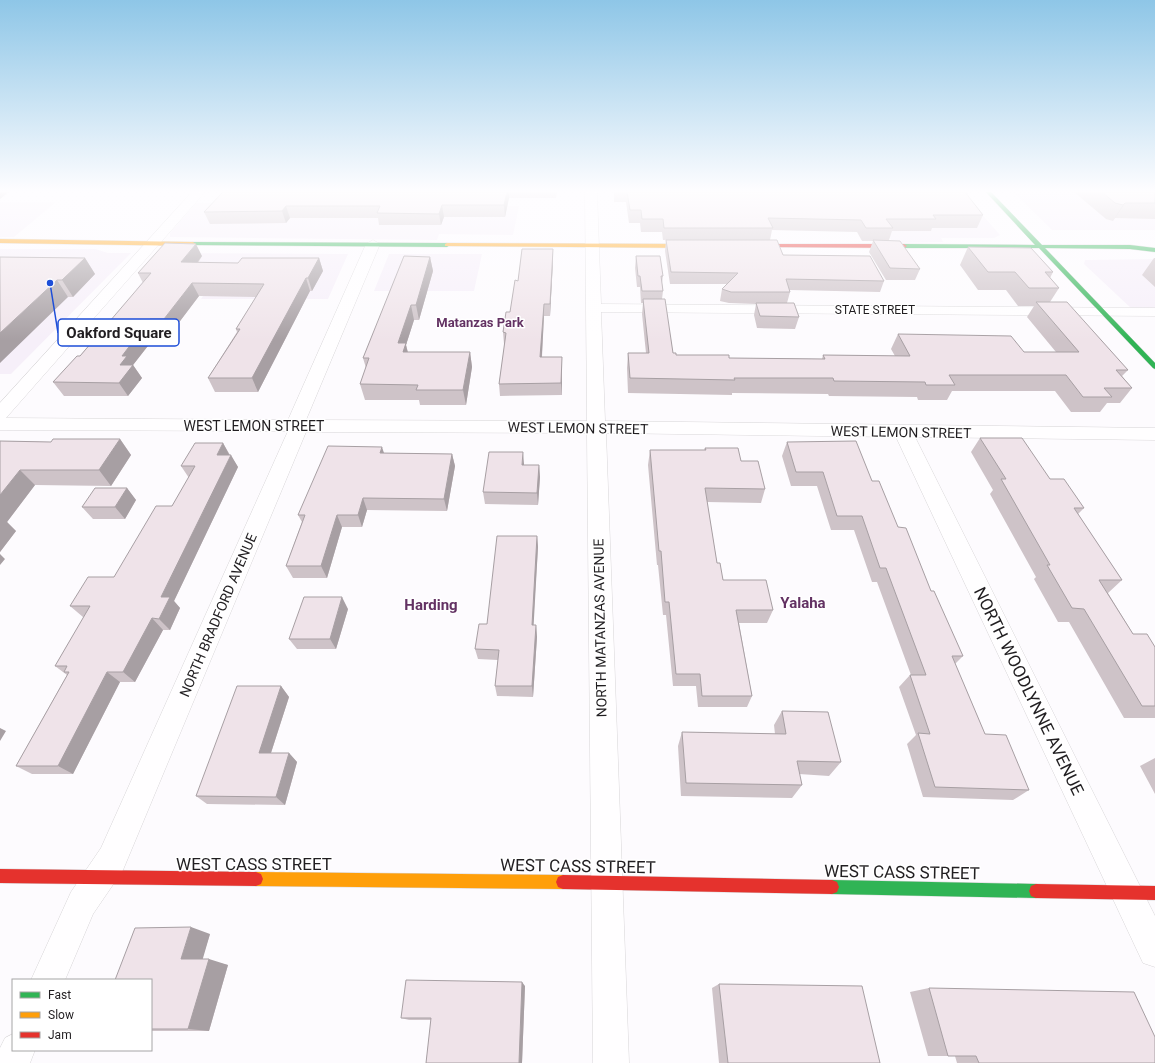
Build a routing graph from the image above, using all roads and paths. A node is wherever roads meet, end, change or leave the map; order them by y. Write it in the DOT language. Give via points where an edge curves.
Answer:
graph roads {
  1 [pos="31,242"];
  2 [pos="156,242"];
  3 [pos="591,242"];
  4 [pos="1035,242"];
  5 [pos="1152,242"];
  6 [pos="154,244"];
  7 [pos="374,244"];
  8 [pos="591,245"];
  9 [pos="702,246"];
  10 [pos="742,246"];
  11 [pos="1040,247"];
  12 [pos="1130,247"];
  13 [pos="1155,250"];
  14 [pos="594,308"];
  15 [pos="1102,312"];
  16 [pos="1155,312"];
  17 [pos="1155,367"];
  18 [pos="0,414"];
  19 [pos="0,424"];
  20 [pos="296,427"];
  21 [pos="596,428"];
  22 [pos="903,432"];
  23 [pos="1155,434"];
  24 [pos="0,876"];
  25 [pos="99,878"];
  26 [pos="606,882"];
  27 [pos="1126,892"];
  28 [pos="1155,893"];
  29 [pos="1155,951"];
  30 [pos="48,979"];
  31 [pos="17,1051"];
  32 [pos="12,1063"];
  33 [pos="611,1063"];
  1 -- 6 [label="street"];
  2 -- 6 [label="street"];
  3 -- 8 [label="street, NORTH MATANZAS AVENUE"];
  4 -- 11 [label="street"];
  5 -- 12 [label="street"];
  6 -- 7 [label="street"];
  6 -- 18 [label="street"];
  7 -- 8 [label="street"];
  7 -- 20 [label="street, NORTH BRADFORD AVENUE"];
  8 -- 9 [label="street"];
  8 -- 14 [label="street, NORTH MATANZAS AVENUE"];
  10 -- 11 [label="street"];
  11 -- 12 [label="street"];
  11 -- 15 [label="street"];
  12 -- 13 [label="street"];
  14 -- 15 [label="street, STATE STREET"];
  14 -- 21 [label="street, NORTH MATANZAS AVENUE"];
  15 -- 16 [label="street, STATE STREET"];
  15 -- 17 [label="street"];
  19 -- 20 [label="street, WEST LEMON STREET"];
  20 -- 21 [label="street, WEST LEMON STREET"];
  20 -- 25 [label="street, NORTH BRADFORD AVENUE" via="295,438 144,786 112,859"];
  21 -- 22 [label="street, WEST LEMON STREET"];
  21 -- 26 [label="street, NORTH MATANZAS AVENUE"];
  22 -- 23 [label="street, WEST LEMON STREET"];
  22 -- 27 [label="street, NORTH WOODLYNNE AVENUE"];
  24 -- 25 [label="street, WEST CASS STREET"];
  25 -- 26 [label="street, WEST CASS STREET"];
  25 -- 30 [label="street, NORTH BRADFORD AVENUE" via="82,903"];
  26 -- 27 [label="street, WEST CASS STREET"];
  26 -- 33 [label="street, NORTH MATANZAS AVENUE"];
  27 -- 28 [label="street, WEST CASS STREET"];
  27 -- 29 [label="street, NORTH WOODLYNNE AVENUE"];
  31 -- 32 [label="street"];
}
